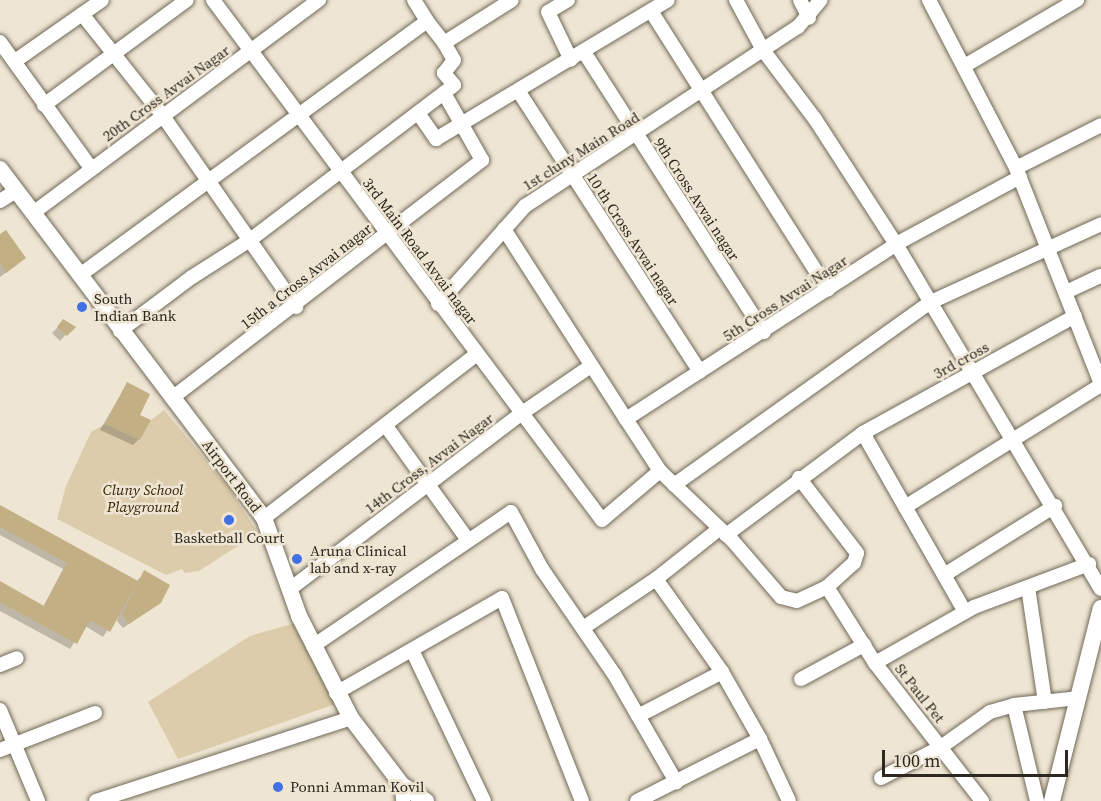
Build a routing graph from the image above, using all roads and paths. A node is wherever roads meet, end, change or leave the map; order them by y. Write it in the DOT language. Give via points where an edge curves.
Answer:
graph roads {
  1 [pos="102,0"];
  2 [pos="187,0"];
  3 [pos="213,0"];
  4 [pos="320,0"];
  5 [pos="414,0"];
  6 [pos="512,0"];
  7 [pos="568,0"];
  8 [pos="668,0"];
  9 [pos="736,0"];
  10 [pos="800,0"];
  11 [pos="821,0"];
  12 [pos="929,0"];
  13 [pos="1077,0"];
  14 [pos="544,6"];
  15 [pos="651,11"];
  16 [pos="82,14"];
  17 [pos="809,18"];
  18 [pos="427,21"];
  19 [pos="0,42"];
  20 [pos="444,44"];
  21 [pos="763,50"];
  22 [pos="250,52"];
  23 [pos="584,52"];
  24 [pos="114,54"];
  25 [pos="571,60"];
  26 [pos="15,61"];
  27 [pos="966,65"];
  28 [pos="519,92"];
  29 [pos="444,93"];
  30 [pos="701,94"];
  31 [pos="44,105"];
  32 [pos="417,113"];
  33 [pos="297,115"];
  34 [pos="163,116"];
  35 [pos="463,124"];
  36 [pos="1101,125"];
  37 [pos="636,136"];
  38 [pos="91,168"];
  39 [pos="0,169"];
  40 [pos="1018,172"];
  41 [pos="341,173"];
  42 [pos="573,177"];
  43 [pos="209,182"];
  44 [pos="16,191"];
  45 [pos="0,201"];
  46 [pos="33,213"];
  47 [pos="1101,224"];
  48 [pos="504,229"];
  49 [pos="388,233"];
  50 [pos="250,240"];
  51 [pos="896,244"];
  52 [pos="1049,249"];
  53 [pos="80,274"];
  54 [pos="1101,276"];
  55 [pos="828,291"];
  56 [pos="1066,292"];
  57 [pos="931,302"];
  58 [pos="438,304"];
  59 [pos="296,307"];
  60 [pos="1075,316"];
  61 [pos="120,332"];
  62 [pos="764,332"];
  63 [pos="477,354"];
  64 [pos="591,366"];
  65 [pos="700,372"];
  66 [pos="974,372"];
  67 [pos="1101,385"];
  68 [pos="172,398"];
  69 [pos="522,412"];
  70 [pos="626,419"];
  71 [pos="386,426"];
  72 [pos="863,433"];
  73 [pos="1015,439"];
  74 [pos="660,471"];
  75 [pos="799,478"];
  76 [pos="674,484"];
  77 [pos="428,485"];
  78 [pos="1055,506"];
  79 [pos="905,507"];
  80 [pos="264,518"];
  81 [pos="723,532"];
  82 [pos="468,540"];
  83 [pos="1089,564"];
  84 [pos="944,574"];
  85 [pos="656,579"];
  86 [pos="827,587"];
  87 [pos="1028,587"];
  88 [pos="290,589"];
  89 [pos="1101,589"];
  90 [pos="965,612"];
  91 [pos="1101,612"];
  92 [pos="583,628"];
  93 [pos="864,645"];
  94 [pos="313,646"];
  95 [pos="412,650"];
  96 [pos="17,658"];
  97 [pos="875,663"];
  98 [pos="0,665"];
  99 [pos="722,672"];
  100 [pos="801,679"];
  101 [pos="336,693"];
  102 [pos="1078,698"];
  103 [pos="1045,702"];
  104 [pos="1014,705"];
  105 [pos="0,710"];
  106 [pos="94,713"];
  107 [pos="638,716"];
  108 [pos="351,718"];
  109 [pos="760,740"];
  110 [pos="17,743"];
  111 [pos="941,747"];
  112 [pos="0,750"];
  113 [pos="881,778"];
  114 [pos="676,782"];
  115 [pos="402,793"];
  116 [pos="38,801"];
  117 [pos="96,801"];
  118 [pos="426,801"];
  119 [pos="484,801"];
  120 [pos="582,801"];
  121 [pos="637,801"];
  122 [pos="789,801"];
  123 [pos="982,801"];
  124 [pos="1037,801"];
  125 [pos="1052,801"];
  1 -- 16 [label="street"];
  2 -- 24 [label="street"];
  3 -- 22 [label="street, 3rd Main Road Avvai nagar"];
  4 -- 22 [label="street, 20th Cross Avvai Nagar"];
  5 -- 18 [label="street"];
  6 -- 20 [label="street"];
  7 -- 14 [label="street"];
  8 -- 15 [label="street"];
  9 -- 21 [label="street"];
  10 -- 17 [label="street"];
  11 -- 17 [label="street"];
  12 -- 27 [label="street"];
  13 -- 27 [label="street"];
  14 -- 25 [label="street"];
  15 -- 23 [label="street"];
  15 -- 30 [label="street"];
  16 -- 24 [label="street"];
  16 -- 26 [label="street"];
  17 -- 21 [label="street, 1st cluny Main Road"];
  18 -- 20 [label="street"];
  18 -- 33 [label="street"];
  19 -- 26 [label="street"];
  20 -- 29 [label="street" via="454,60 444,72 454,85"];
  21 -- 30 [label="street, 1st cluny Main Road"];
  21 -- 51 [label="street" via="815,119"];
  22 -- 33 [label="street, 3rd Main Road Avvai nagar"];
  22 -- 34 [label="street, 20th Cross Avvai Nagar"];
  23 -- 25 [label="street"];
  23 -- 37 [label="street, 9th Cross Avvai nagar"];
  24 -- 31 [label="street"];
  24 -- 34 [label="street"];
  25 -- 28 [label="street"];
  26 -- 31 [label="street"];
  27 -- 40 [label="street"];
  28 -- 35 [label="street"];
  28 -- 42 [label="street, 10 th Cross Avvai nagar"];
  29 -- 32 [label="street"];
  29 -- 35 [label="street, 15th a Cross Avvai nagar"];
  30 -- 37 [label="street, 1st cluny Main Road"];
  30 -- 55 [label="street"];
  31 -- 38 [label="street"];
  32 -- 35 [label="street" via="436,139"];
  32 -- 41 [label="street"];
  33 -- 41 [label="street, 3rd Main Road Avvai nagar"];
  33 -- 43 [label="street"];
  34 -- 38 [label="street, 20th Cross Avvai Nagar"];
  34 -- 43 [label="street"];
  35 -- 49 [label="street, 15th a Cross Avvai nagar" via="482,160"];
  36 -- 40 [label="street, 5th Cross Avvai Nagar"];
  37 -- 42 [label="street, 1st cluny Main Road"];
  37 -- 62 [label="street, 9th Cross Avvai nagar"];
  38 -- 46 [label="street, 20th Cross Avvai Nagar"];
  39 -- 44 [label="street, Airport Road"];
  40 -- 51 [label="street, 5th Cross Avvai Nagar"];
  40 -- 52 [label="street"];
  41 -- 49 [label="street, 3rd Main Road Avvai nagar"];
  41 -- 50 [label="street"];
  42 -- 48 [label="street, 1st cluny Main Road" via="525,206"];
  42 -- 65 [label="street, 10 th Cross Avvai nagar"];
  43 -- 50 [label="street"];
  43 -- 53 [label="street"];
  44 -- 45 [label="street"];
  44 -- 46 [label="street, Airport Road"];
  46 -- 53 [label="street, Airport Road"];
  47 -- 52 [label="street"];
  48 -- 58 [label="street, 1st cluny Main Road"];
  48 -- 64 [label="street"];
  49 -- 58 [label="street, 3rd Main Road Avvai nagar"];
  49 -- 59 [label="street, 15th a Cross Avvai nagar"];
  50 -- 59 [label="street"];
  50 -- 61 [label="street" via="192,277"];
  51 -- 55 [label="street, 5th Cross Avvai Nagar"];
  51 -- 57 [label="street"];
  52 -- 56 [label="street"];
  52 -- 57 [label="street"];
  53 -- 61 [label="street, Airport Road"];
  54 -- 56 [label="street"];
  55 -- 62 [label="street, 5th Cross Avvai Nagar"];
  56 -- 60 [label="street"];
  57 -- 66 [label="street"];
  57 -- 76 [label="street"];
  58 -- 63 [label="street, 3rd Main Road Avvai nagar"];
  59 -- 68 [label="street, 15th a Cross Avvai nagar"];
  60 -- 66 [label="street, 3rd cross"];
  60 -- 67 [label="street"];
  61 -- 68 [label="street, Airport Road"];
  62 -- 65 [label="street, 5th Cross Avvai Nagar"];
  63 -- 69 [label="street, 3rd Main Road Avvai nagar"];
  63 -- 71 [label="street"];
  64 -- 69 [label="street, 14th Cross, Avvai Nagar"];
  64 -- 70 [label="street"];
  65 -- 70 [label="street, 5th Cross Avvai Nagar"];
  66 -- 72 [label="street, 3rd cross"];
  66 -- 73 [label="street"];
  67 -- 73 [label="street"];
  68 -- 80 [label="street, Airport Road"];
  69 -- 74 [label="street, 3rd Main Road Avvai nagar" via="602,520"];
  69 -- 77 [label="street, 14th Cross, Avvai Nagar"];
  70 -- 74 [label="street"];
  71 -- 77 [label="street"];
  71 -- 80 [label="street"];
  72 -- 75 [label="street, 3rd cross"];
  72 -- 79 [label="street"];
  73 -- 78 [label="street"];
  73 -- 79 [label="street"];
  74 -- 76 [label="street"];
  75 -- 81 [label="street, 3rd cross"];
  75 -- 86 [label="street" via="857,553 854,563"];
  76 -- 81 [label="street"];
  77 -- 82 [label="street"];
  77 -- 88 [label="street, 14th Cross, Avvai Nagar"];
  78 -- 83 [label="street"];
  78 -- 84 [label="street"];
  79 -- 84 [label="street"];
  80 -- 88 [label="street, Airport Road"];
  81 -- 85 [label="street, 3rd cross"];
  81 -- 86 [label="street" via="781,597 797,601"];
  82 -- 92 [label="street" via="511,512 542,569"];
  82 -- 94 [label="street"];
  83 -- 87 [label="street"];
  83 -- 89 [label="street"];
  84 -- 90 [label="street"];
  85 -- 92 [label="street, 3rd cross"];
  85 -- 99 [label="street"];
  86 -- 93 [label="street, St Paul Pet"];
  87 -- 90 [label="street"];
  87 -- 103 [label="street"];
  88 -- 94 [label="street, Airport Road"];
  90 -- 97 [label="street"];
  91 -- 102 [label="street"];
  92 -- 107 [label="street"];
  93 -- 97 [label="street, St Paul Pet"];
  93 -- 100 [label="street"];
  94 -- 101 [label="street, Airport Road"];
  95 -- 101 [label="street"];
  95 -- 119 [label="street"];
  95 -- 120 [label="street" via="502,598"];
  96 -- 98 [label="street"];
  97 -- 111 [label="street, St Paul Pet"];
  99 -- 107 [label="street"];
  99 -- 109 [label="street"];
  101 -- 108 [label="street, Airport Road"];
  102 -- 103 [label="street"];
  102 -- 125 [label="street"];
  103 -- 104 [label="street"];
  104 -- 111 [label="street" via="990,712"];
  104 -- 124 [label="street"];
  105 -- 110 [label="street"];
  106 -- 110 [label="street"];
  107 -- 114 [label="street"];
  108 -- 115 [label="street, Airport Road"];
  108 -- 117 [label="street"];
  109 -- 114 [label="street"];
  109 -- 122 [label="street"];
  110 -- 112 [label="street"];
  110 -- 116 [label="street"];
  111 -- 113 [label="street"];
  111 -- 123 [label="street, St Paul Pet"];
  114 -- 121 [label="street"];
  115 -- 118 [label="street, Airport Road"];
}
